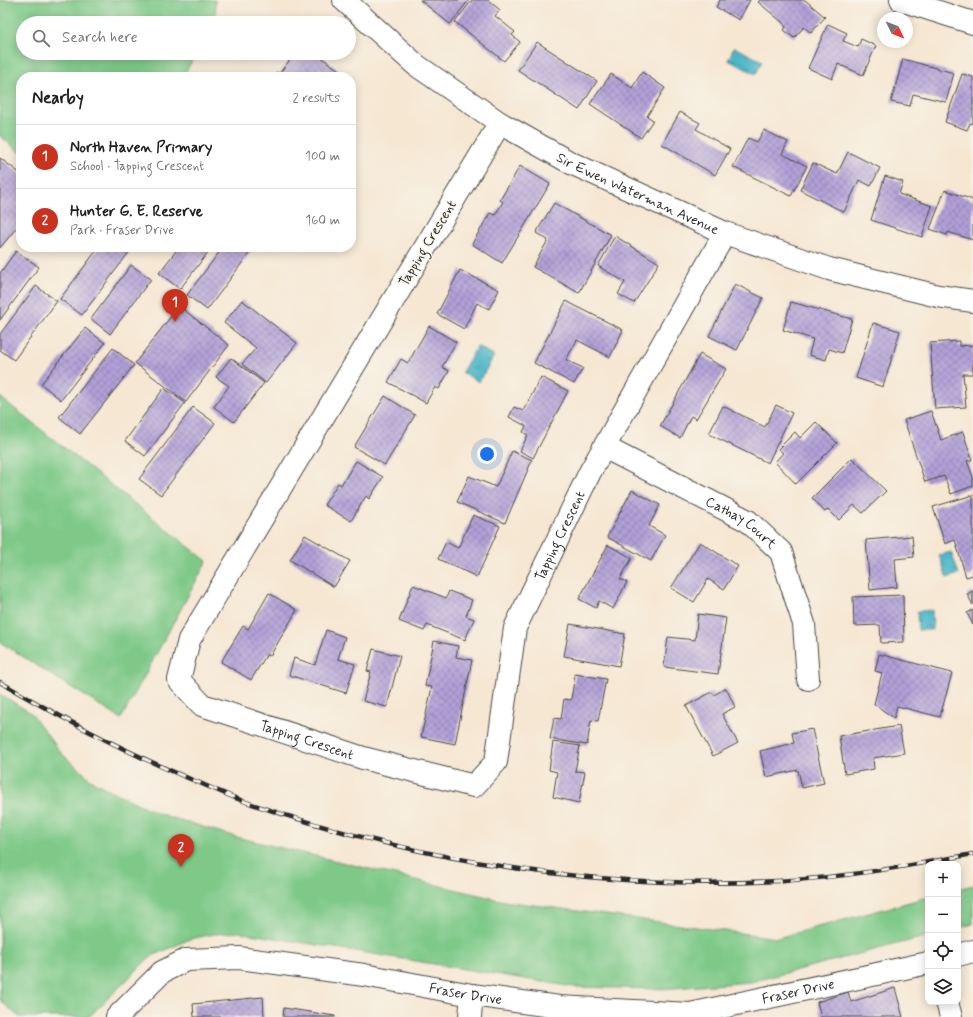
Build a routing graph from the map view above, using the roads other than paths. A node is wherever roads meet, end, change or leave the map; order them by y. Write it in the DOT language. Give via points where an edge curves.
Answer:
graph roads {
  1 [pos="344,0"];
  2 [pos="901,0"];
  3 [pos="973,23"];
  4 [pos="500,123"];
  5 [pos="725,233"];
  6 [pos="973,302"];
  7 [pos="604,447"];
  8 [pos="808,679"];
  9 [pos="973,951"];
  10 [pos="961,954"];
  11 [pos="925,964"];
  12 [pos="472,995"];
  13 [pos="948,1005"];
  14 [pos="691,1015"];
  15 [pos="116,1017"];
  16 [pos="470,1017"];
  17 [pos="951,1017"];
  1 -- 4 [label="street, Sir Ewen Waterman Avenue" via="416,65"];
  2 -- 3 [label="street"];
  4 -- 5 [label="street, Sir Ewen Waterman Avenue" via="571,162"];
  4 -- 7 [label="street, Tapping Crescent" via="190,640 179,680 202,705 363,758 474,786 496,762 515,628"];
  5 -- 6 [label="street, Sir Ewen Waterman Avenue" via="829,269"];
  5 -- 7 [label="street, Tapping Crescent"];
  7 -- 8 [label="street, Cathay Court" via="748,521 781,552 804,624"];
  9 -- 10 [label="street"];
  11 -- 14 [label="street, Fraser Drive"];
  12 -- 14 [label="street, Fraser Drive" via="559,1007"];
  12 -- 15 [label="street, Fraser Drive" via="364,975 240,958 186,960 162,972"];
  12 -- 16 [label="street"];
  13 -- 17 [label="street"];
}
